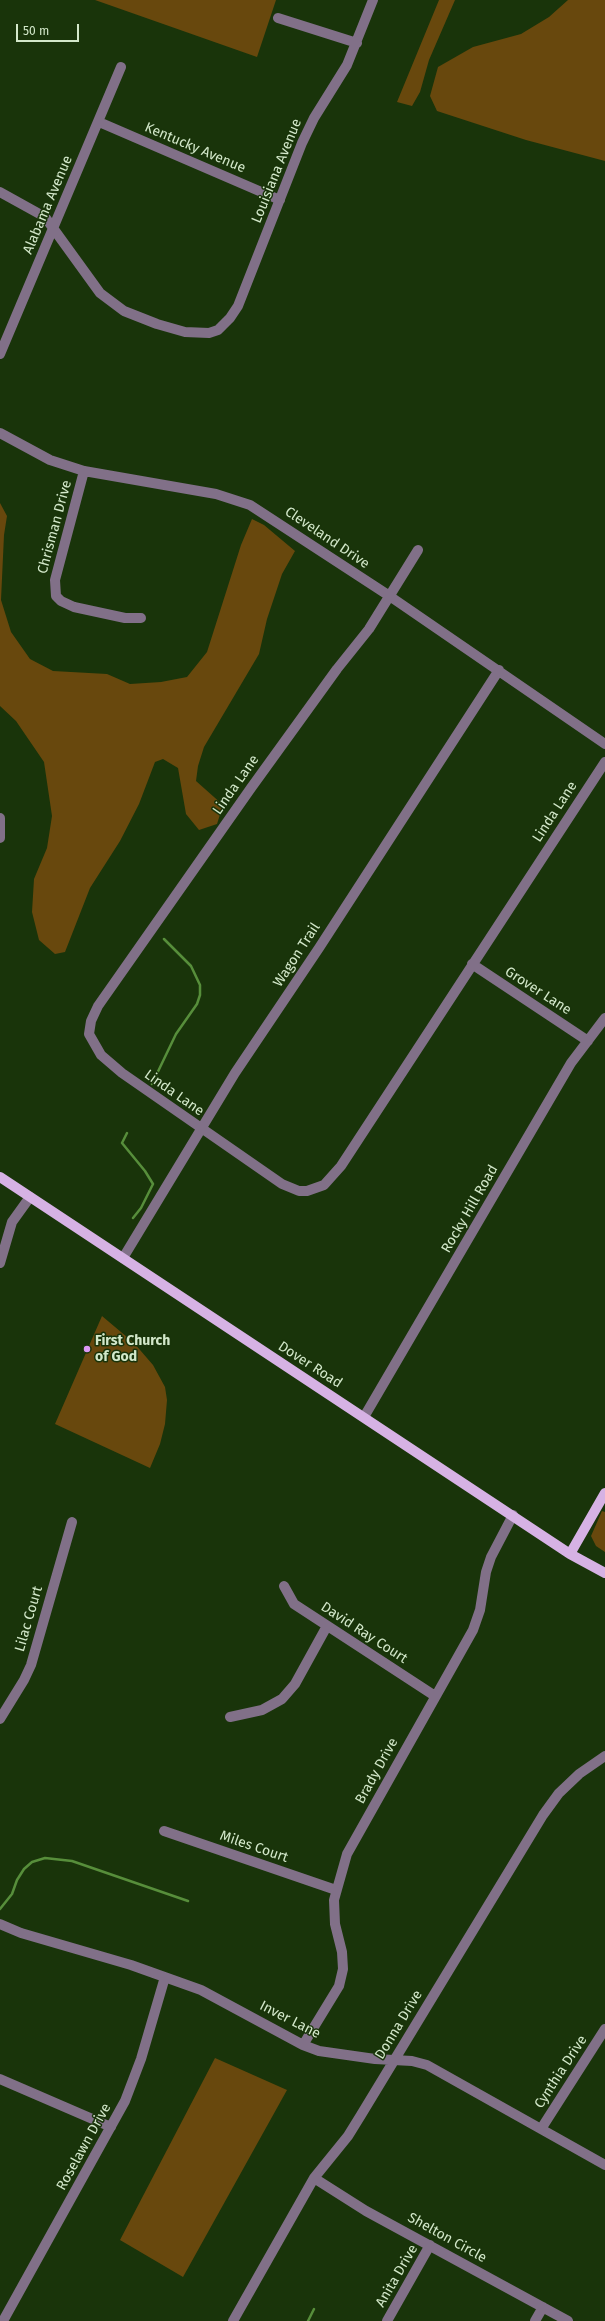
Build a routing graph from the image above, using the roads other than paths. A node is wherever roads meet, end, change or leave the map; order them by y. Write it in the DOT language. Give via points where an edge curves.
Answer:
graph roads {
  1 [pos="373,0"];
  2 [pos="278,18"];
  3 [pos="357,43"];
  4 [pos="121,67"];
  5 [pos="99,122"];
  6 [pos="0,192"];
  7 [pos="280,200"];
  8 [pos="54,227"];
  9 [pos="0,354"];
  10 [pos="0,433"];
  11 [pos="84,471"];
  12 [pos="418,550"];
  13 [pos="388,595"];
  14 [pos="141,618"];
  15 [pos="499,670"];
  16 [pos="605,744"];
  17 [pos="605,762"];
  18 [pos="0,818"];
  19 [pos="0,838"];
  20 [pos="472,964"];
  21 [pos="605,1018"];
  22 [pos="588,1041"];
  23 [pos="202,1129"];
  24 [pos="0,1177"];
  25 [pos="30,1196"];
  26 [pos="122,1258"];
  27 [pos="0,1262"];
  28 [pos="364,1417"];
  29 [pos="605,1493"];
  30 [pos="512,1515"];
  31 [pos="72,1522"];
  32 [pos="570,1554"];
  33 [pos="605,1573"];
  34 [pos="284,1586"];
  35 [pos="327,1626"];
  36 [pos="435,1696"];
  37 [pos="230,1717"];
  38 [pos="0,1719"];
  39 [pos="605,1756"];
  40 [pos="164,1832"];
  41 [pos="336,1890"];
  42 [pos="0,1924"];
  43 [pos="166,1977"];
  44 [pos="605,2029"];
  45 [pos="303,2045"];
  46 [pos="394,2060"];
  47 [pos="0,2079"];
  48 [pos="111,2127"];
  49 [pos="541,2129"];
  50 [pos="605,2165"];
  51 [pos="314,2178"];
  52 [pos="430,2245"];
  53 [pos="543,2307"];
  54 [pos="3,2321"];
  55 [pos="232,2321"];
  56 [pos="387,2321"];
  57 [pos="535,2321"];
  58 [pos="568,2321"];
  1 -- 3 [label="street, Louisiana Avenue"];
  2 -- 3 [label="street"];
  3 -- 7 [label="street, Louisiana Avenue" via="347,65 308,130"];
  4 -- 5 [label="street, Alabama Avenue"];
  5 -- 7 [label="street, Kentucky Avenue"];
  5 -- 8 [label="street, Alabama Avenue"];
  6 -- 8 [label="street" via="34,209"];
  7 -- 8 [label="street, Louisiana Avenue" via="238,306 218,330 209,333 185,332 124,311 100,292"];
  8 -- 9 [label="street, Alabama Avenue"];
  10 -- 11 [label="street, Cleveland Drive" via="50,460"];
  11 -- 13 [label="street, Cleveland Drive" via="238,499 266,513"];
  11 -- 14 [label="street, Chrisman Drive" via="55,580 56,596 61,602 74,607 125,618"];
  12 -- 13 [label="street, Linda Lane"];
  13 -- 15 [label="street, Cleveland Drive"];
  13 -- 23 [label="street, Linda Lane" via="369,629 251,788 103,999 91,1021 91,1040 109,1064"];
  15 -- 16 [label="street, Cleveland Drive"];
  15 -- 23 [label="street, Wagon Trail" via="235,1073"];
  17 -- 20 [label="street, Linda Lane"];
  18 -- 19 [label="street"];
  20 -- 22 [label="street, Grover Lane"];
  20 -- 23 [label="street, Linda Lane" via="341,1166 324,1185 307,1191 288,1186"];
  21 -- 22 [label="street, Rocky Hill Road"];
  22 -- 28 [label="street, Rocky Hill Road" via="571,1063"];
  23 -- 26 [label="street, Wagon Trail"];
  24 -- 25 [label="main road, Dover Road"];
  25 -- 26 [label="main road, Dover Road"];
  25 -- 27 [label="street" via="12,1222"];
  26 -- 28 [label="main road, Dover Road"];
  28 -- 30 [label="main road, Dover Road"];
  29 -- 32 [label="main road"];
  30 -- 32 [label="main road, Dover Road"];
  30 -- 36 [label="street, Brady Drive" via="489,1565 477,1620"];
  31 -- 38 [label="street, Lilac Court" via="31,1665 21,1687"];
  32 -- 33 [label="main road, Dover Road"];
  34 -- 35 [label="street, David Ray Court" via="294,1604"];
  35 -- 36 [label="street, David Ray Court"];
  35 -- 37 [label="street" via="294,1684 282,1699 262,1710"];
  36 -- 41 [label="street, Brady Drive" via="347,1854"];
  39 -- 46 [label="street, Donna Drive" via="568,1784 550,1805"];
  40 -- 41 [label="street, Miles Court"];
  41 -- 45 [label="street, Brady Drive" via="334,1914 342,1952 342,1974 334,1997"];
  42 -- 43 [label="street, Inver Lane" via="21,1933"];
  43 -- 45 [label="street, Inver Lane" via="221,2000"];
  43 -- 48 [label="street, Roselawn Drive" via="136,2072"];
  44 -- 49 [label="street, Cynthia Drive"];
  45 -- 46 [label="street, Inver Lane" via="335,2054"];
  46 -- 49 [label="street, Inver Lane" via="427,2065"];
  46 -- 51 [label="street, Donna Drive" via="348,2136"];
  47 -- 48 [label="street"];
  48 -- 54 [label="street, Roselawn Drive"];
  49 -- 50 [label="street, Inver Lane"];
  51 -- 52 [label="street, Shelton Circle" via="366,2211"];
  51 -- 55 [label="street, Donna Drive"];
  52 -- 53 [label="street, Shelton Circle"];
  52 -- 56 [label="street, Anita Drive"];
  53 -- 57 [label="street"];
  53 -- 58 [label="street, Shelton Circle"];
}
